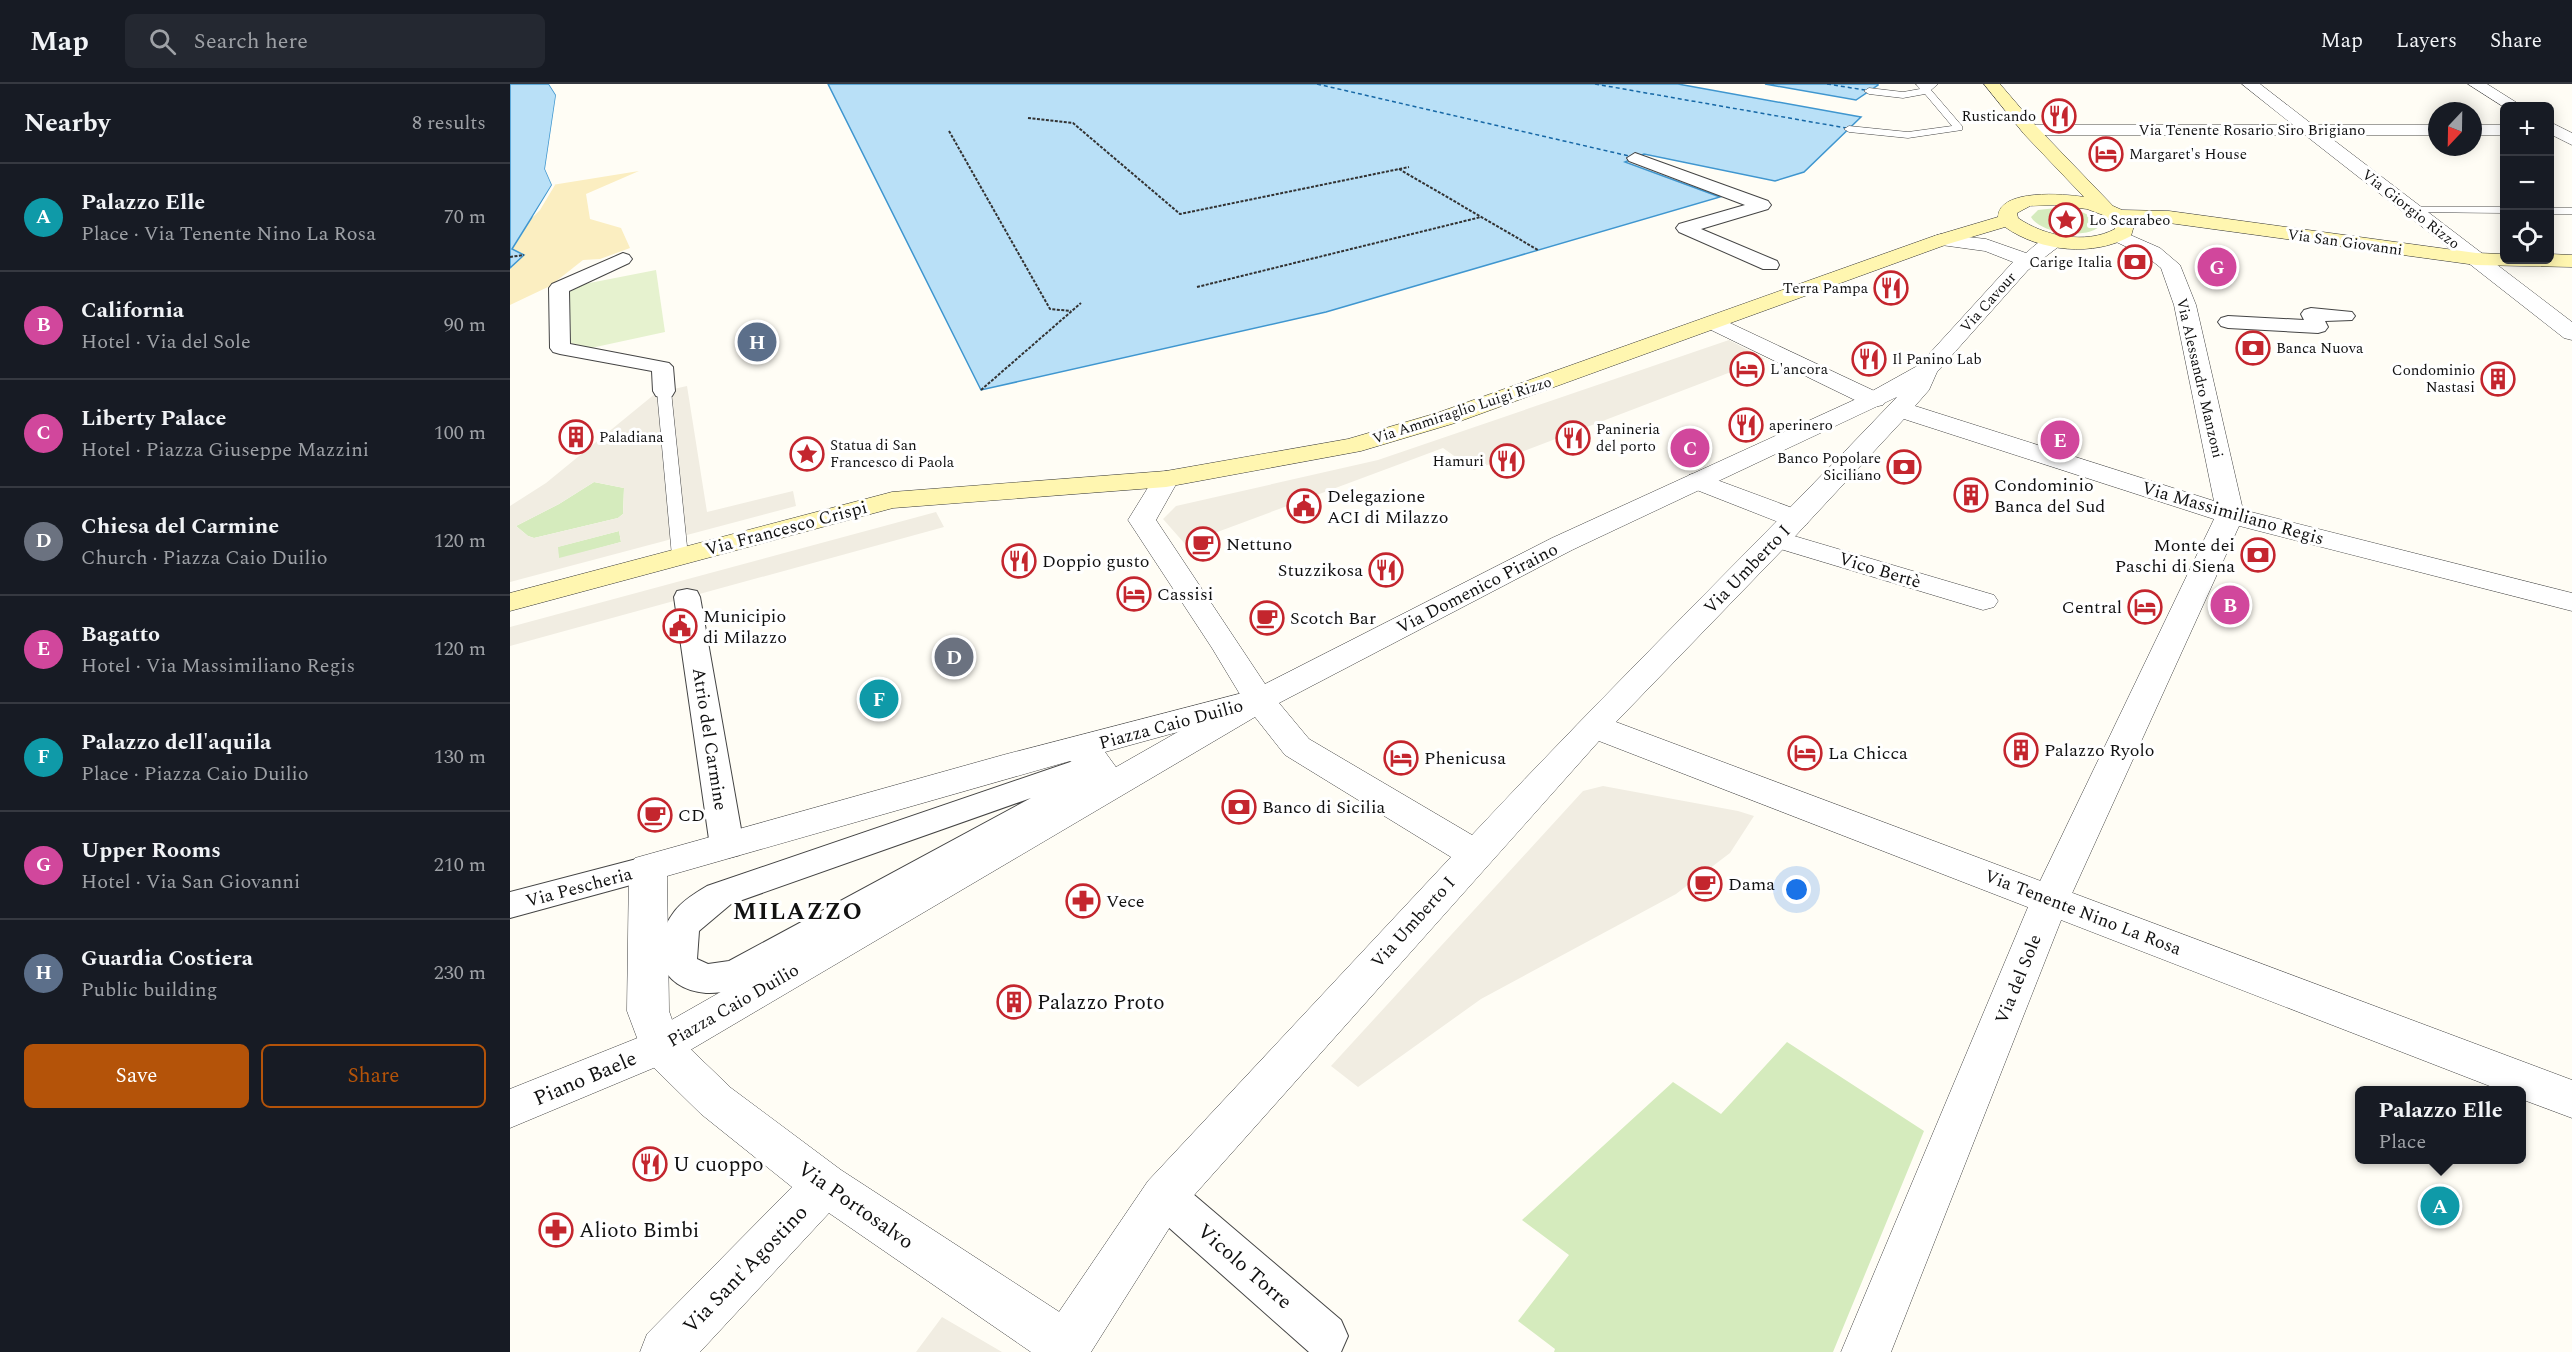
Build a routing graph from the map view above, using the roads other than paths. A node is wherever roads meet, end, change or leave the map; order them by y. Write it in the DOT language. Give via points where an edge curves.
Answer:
graph roads {
  1 [pos="1992,84"];
  2 [pos="2250,84"];
  3 [pos="2476,84"];
  4 [pos="1927,86"];
  5 [pos="1869,91"];
  6 [pos="2507,102"];
  7 [pos="1850,129"];
  8 [pos="2554,129"];
  9 [pos="2030,130"];
  10 [pos="2309,130"];
  11 [pos="2428,130"];
  12 [pos="2482,130"];
  13 [pos="2500,130"];
  14 [pos="2572,130"];
  15 [pos="2554,131"];
  16 [pos="2572,140"];
  17 [pos="1635,158"];
  18 [pos="2074,176"];
  19 [pos="2055,199"];
  20 [pos="2412,210"];
  21 [pos="2500,210"];
  22 [pos="2554,211"];
  23 [pos="2572,211"];
  24 [pos="2008,220"];
  25 [pos="2115,221"];
  26 [pos="1941,240"];
  27 [pos="2055,240"];
  28 [pos="623,259"];
  29 [pos="2476,259"];
  30 [pos="2028,261"];
  31 [pos="2572,261"];
  32 [pos="1770,265"];
  33 [pos="2345,316"];
  34 [pos="2228,322"];
  35 [pos="1716,323"];
  36 [pos="2572,333"];
  37 [pos="1927,370"];
  38 [pos="664,391"];
  39 [pos="1874,400"];
  40 [pos="1899,409"];
  41 [pos="1166,479"];
  42 [pos="1698,482"];
  43 [pos="892,500"];
  44 [pos="2230,514"];
  45 [pos="1786,529"];
  46 [pos="680,556"];
  47 [pos="687,597"];
  48 [pos="510,602"];
  49 [pos="1983,602"];
  50 [pos="2572,602"];
  51 [pos="1259,700"];
  52 [pos="1593,726"];
  53 [pos="1078,750"];
  54 [pos="1098,793"];
  55 [pos="727,846"];
  56 [pos="1475,854"];
  57 [pos="648,868"];
  58 [pos="2050,900"];
  59 [pos="510,905"];
  60 [pos="693,976"];
  61 [pos="660,1047"];
  62 [pos="2572,1099"];
  63 [pos="510,1109"];
  64 [pos="825,1185"];
  65 [pos="1164,1196"];
  66 [pos="1325,1336"];
  67 [pos="1064,1349"];
  68 [pos="665,1352"];
  69 [pos="1866,1352"];
  1 -- 9 [label="main road"];
  2 -- 10 [label="street, Via Giorgio Rizzo"];
  3 -- 6 [label="street"];
  4 -- 5 [label="lane" via="1901,96"];
  4 -- 7 [label="lane" via="1959,128 1908,135"];
  8 -- 14 [label="street"];
  9 -- 10 [label="street, Via Tenente Rosario Siro Brigiano"];
  9 -- 18 [label="main road"];
  10 -- 11 [label="street, Via Tenente Rosario Siro Brigiano"];
  10 -- 20 [label="street, Via Giorgio Rizzo"];
  12 -- 13 [label="street"];
  15 -- 16 [label="street"];
  17 -- 32 [label="street" via="1762,205 1685,228"];
  18 -- 19 [label="main road"];
  18 -- 25 [label="main road"];
  19 -- 24 [label="main road" via="2018,204 2008,211"];
  19 -- 25 [label="main road" via="2091,204"];
  20 -- 21 [label="lane"];
  20 -- 29 [label="street, Via Giorgio Rizzo"];
  22 -- 23 [label="lane"];
  24 -- 26 [label="main road, Via Ammiraglio Luigi Rizzo"];
  24 -- 27 [label="main road" via="2025,231"];
  25 -- 27 [label="main road" via="2092,242"];
  25 -- 29 [label="main road, Via San Giovanni" via="2169,217"];
  25 -- 44 [label="street, Via Alessandro Manzoni" via="2170,265 2186,304"];
  26 -- 30 [label="street" via="1983,243"];
  26 -- 35 [label="main road, Via Ammiraglio Luigi Rizzo"];
  27 -- 30 [label="street, Via Cavour"];
  28 -- 38 [label="street" via="559,288 560,348 662,367"];
  29 -- 31 [label="main road, Via San Giovanni"];
  29 -- 36 [label="street, Via Giorgio Rizzo"];
  30 -- 37 [label="street, Via Cavour"];
  33 -- 34 [label="street" via="2311,314 2318,327"];
  35 -- 39 [label="street"];
  35 -- 41 [label="main road, Via Ammiraglio Luigi Rizzo" via="1446,418 1352,446"];
  37 -- 39 [label="street, Via Cavour"];
  37 -- 40 [label="street, Via Cavour" via="1917,390"];
  38 -- 46 [label="lane, Via Francesco Crispi"];
  39 -- 42 [label="street, Via Domenico Piraino"];
  40 -- 44 [label="street, Via Massimiliano Regis"];
  40 -- 45 [label="street, Via Umberto I"];
  41 -- 43 [label="main road, Via Ammiraglio Luigi Rizzo"];
  41 -- 51 [label="street" via="1142,520"];
  42 -- 45 [label="street, Vico Bertè"];
  42 -- 51 [label="street, Via Domenico Piraino" via="1562,544"];
  43 -- 46 [label="main road, Via Francesco Crispi"];
  44 -- 50 [label="street, Via Massimiliano Regis"];
  44 -- 58 [label="street, Via del Sole"];
  45 -- 49 [label="street, Vico Bertè"];
  45 -- 52 [label="street, Via Umberto I"];
  46 -- 48 [label="main road, Via Francesco Crispi"];
  47 -- 55 [label="street, Atrio del Carmine"];
  51 -- 53 [label="street, Piazza Caio Duilio"];
  51 -- 54 [label="street, Piazza Caio Duilio"];
  51 -- 56 [label="street" via="1297,747"];
  52 -- 56 [label="street, Via Umberto I"];
  52 -- 58 [label="street, Via Tenente Nino La Rosa"];
  53 -- 54 [label="street, Piazza Caio Duilio" via="1104,774"];
  53 -- 55 [label="street, Piazza Caio Duilio"];
  54 -- 61 [label="street, Piazza Caio Duilio"];
  55 -- 57 [label="street, Piazza Caio Duilio"];
  56 -- 65 [label="street, Via Umberto I"];
  57 -- 59 [label="street, Via Pescheria"];
  57 -- 61 [label="street, Piazza Caio Duilio" via="648,1011"];
  58 -- 62 [label="street, Via Tenente Nino La Rosa"];
  58 -- 69 [label="street, Via del Sole"];
  60 -- 60 [label="street, Piazza Caio Duilio" via="715,980 739,973 1089,781 1093,775 1088,770 1079,770 719,895 697,910 680,929 679,966"];
  61 -- 63 [label="street, Piano Baele"];
  61 -- 64 [label="street, Via Portosalvo" via="716,1101"];
  64 -- 67 [label="street, Via Portosalvo"];
  64 -- 68 [label="street, Via Sant'Agostino"];
  65 -- 66 [label="street, Vicolo Torre"];
  65 -- 67 [label="street, Via Umberto I"];
}
